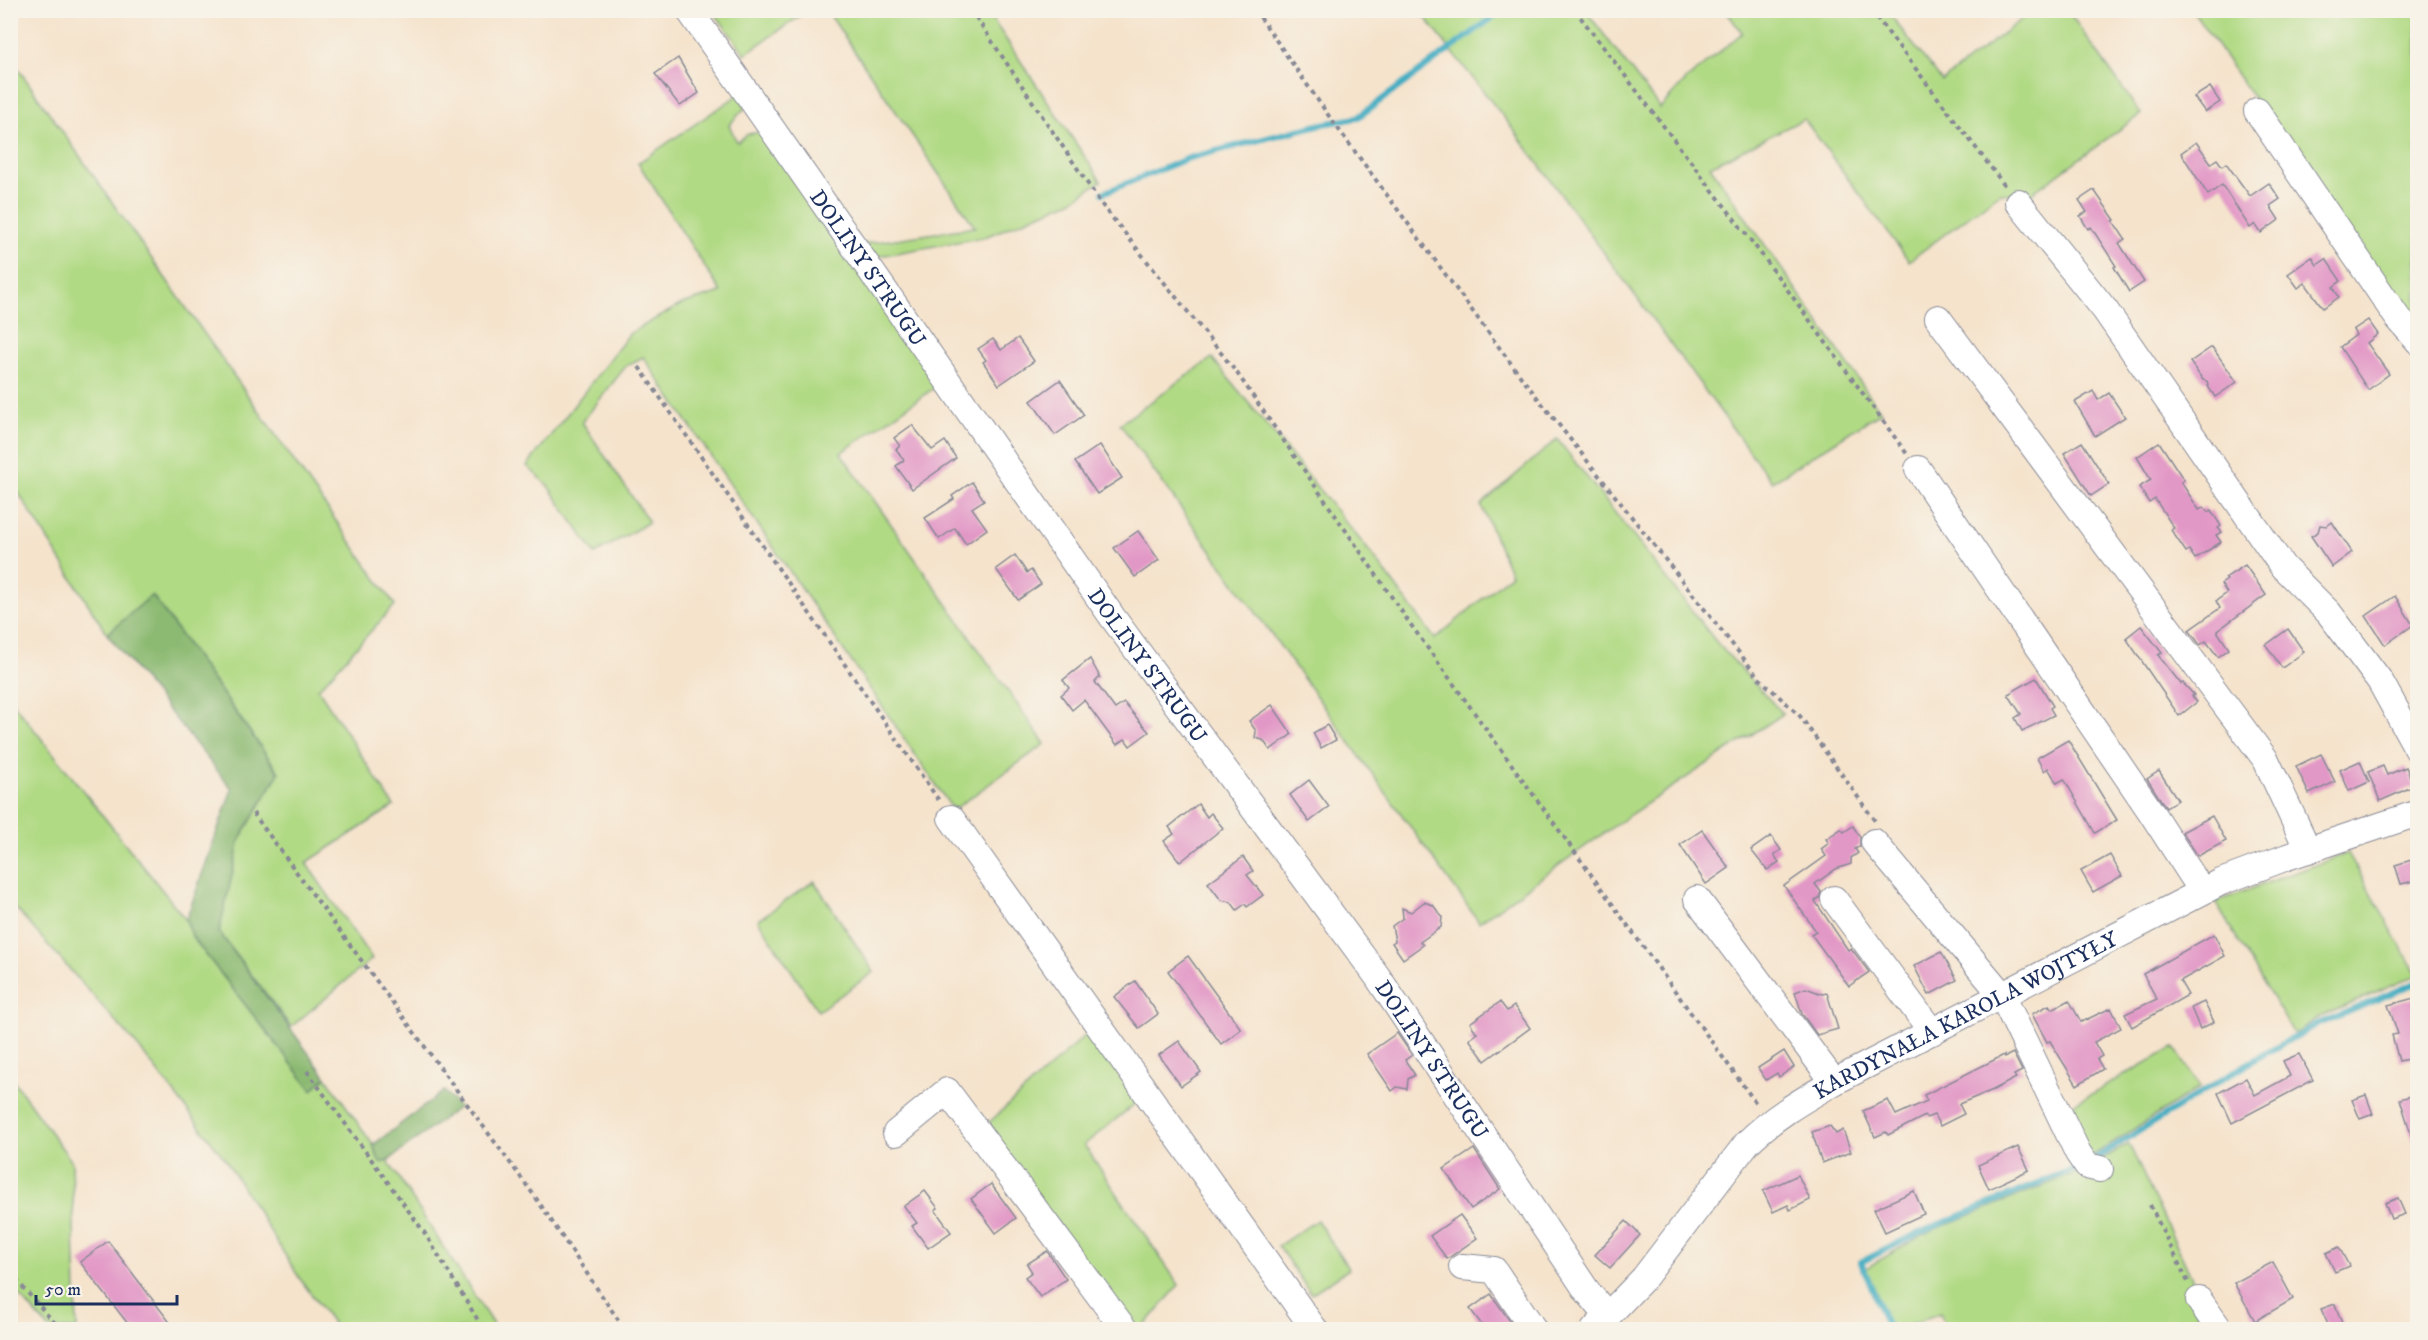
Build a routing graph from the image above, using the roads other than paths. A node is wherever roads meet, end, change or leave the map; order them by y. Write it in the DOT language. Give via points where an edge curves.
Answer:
graph roads {
  1 [pos="689,10"];
  2 [pos="2257,111"];
  3 [pos="2018,202"];
  4 [pos="1938,318"];
  5 [pos="2418,340"];
  6 [pos="1918,469"];
  7 [pos="2418,750"];
  8 [pos="2418,813"];
  9 [pos="951,818"];
  10 [pos="1877,835"];
  11 [pos="2308,850"];
  12 [pos="2202,891"];
  13 [pos="1698,898"];
  14 [pos="1834,899"];
  15 [pos="2002,995"];
  16 [pos="1932,1032"];
  17 [pos="1834,1082"];
  18 [pos="896,1133"];
  19 [pos="2100,1170"];
  20 [pos="1462,1267"];
  21 [pos="2199,1300"];
  22 [pos="1601,1323"];
  23 [pos="1125,1329"];
  24 [pos="1315,1329"];
  25 [pos="1534,1329"];
  26 [pos="2220,1329"];
  1 -- 22 [label="street, DOLINY STRUGU" via="1113,618 1377,976 1587,1291"];
  2 -- 5 [label="street" via="2397,317"];
  3 -- 7 [label="street" via="2105,310 2283,567 2329,613 2380,681"];
  4 -- 11 [label="street" via="2266,760"];
  6 -- 12 [label="street"];
  8 -- 11 [label="street, KARDYNAŁA KAROLA WOJTYŁY"];
  9 -- 24 [label="street"];
  10 -- 15 [label="street"];
  11 -- 12 [label="street, KARDYNAŁA KAROLA WOJTYŁY"];
  12 -- 15 [label="street, KARDYNAŁA KAROLA WOJTYŁY"];
  13 -- 17 [label="street"];
  14 -- 16 [label="street"];
  15 -- 16 [label="street, KARDYNAŁA KAROLA WOJTYŁY"];
  15 -- 19 [label="street" via="2078,1153 2087,1166"];
  16 -- 17 [label="street, KARDYNAŁA KAROLA WOJTYŁY"];
  17 -- 22 [label="street, KARDYNAŁA KAROLA WOJTYŁY" via="1769,1122 1747,1143 1661,1257"];
  18 -- 23 [label="street" via="947,1091"];
  20 -- 25 [label="street" via="1494,1270"];
  21 -- 26 [label="street"];
}
